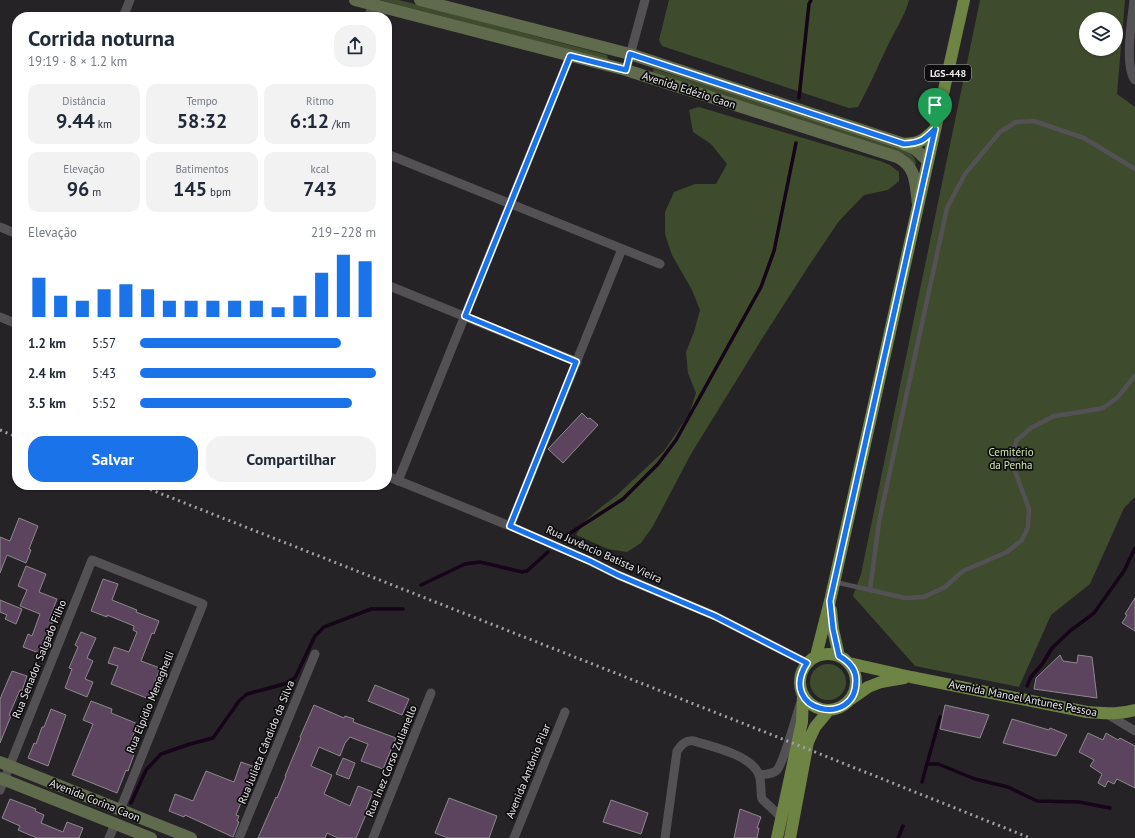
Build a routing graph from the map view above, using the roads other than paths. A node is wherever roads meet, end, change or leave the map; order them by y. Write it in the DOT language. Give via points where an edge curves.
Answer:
graph roads {
  1 [pos="130,0"];
  2 [pos="355,0"];
  3 [pos="420,0"];
  4 [pos="645,0"];
  5 [pos="964,0"];
  6 [pos="1134,0"];
  7 [pos="373,4"];
  8 [pos="125,12"];
  9 [pos="370,12"];
  10 [pos="1133,30"];
  11 [pos="630,54"];
  12 [pos="570,56"];
  13 [pos="626,70"];
  14 [pos="1134,79"];
  15 [pos="935,129"];
  16 [pos="904,144"];
  17 [pos="392,156"];
  18 [pos="928,161"];
  19 [pos="1135,169"];
  20 [pos="510,204"];
  21 [pos="918,204"];
  22 [pos="0,227"];
  23 [pos="12,232"];
  24 [pos="622,249"];
  25 [pos="660,264"];
  26 [pos="392,287"];
  27 [pos="465,316"];
  28 [pos="0,317"];
  29 [pos="12,322"];
  30 [pos="576,362"];
  31 [pos="1135,376"];
  32 [pos="392,478"];
  33 [pos="398,481"];
  34 [pos="510,526"];
  35 [pos="834,582"];
  36 [pos="870,590"];
  37 [pos="830,601"];
  38 [pos="203,604"];
  39 [pos="315,654"];
  40 [pos="844,659"];
  41 [pos="811,660"];
  42 [pos="911,677"];
  43 [pos="431,693"];
  44 [pos="803,696"];
  45 [pos="849,701"];
  46 [pos="829,710"];
  47 [pos="1135,710"];
  48 [pos="565,712"];
  49 [pos="1107,714"];
  50 [pos="1135,731"];
  51 [pos="5,764"];
  52 [pos="759,774"];
  53 [pos="1,782"];
  54 [pos="120,810"];
  55 [pos="781,817"];
  56 [pos="115,824"];
  57 [pos="109,838"];
  58 [pos="151,838"];
  59 [pos="191,838"];
  60 [pos="240,838"];
  61 [pos="373,838"];
  62 [pos="514,838"];
  63 [pos="665,838"];
  64 [pos="777,838"];
  65 [pos="790,838"];
  1 -- 8 [label="street"];
  2 -- 7 [label="main road, Avenida Edézio Caon"];
  3 -- 11 [label="main road, Avenida Edézio Caon"];
  4 -- 11 [label="street"];
  5 -- 15 [label="main road, LGS-448"];
  6 -- 10 [label="street"];
  7 -- 9 [label="street"];
  7 -- 12 [label="main road, Avenida Edézio Caon"];
  10 -- 14 [label="street" via="1129,62"];
  11 -- 13 [label="street"];
  11 -- 16 [label="main road, Avenida Edézio Caon"];
  12 -- 13 [label="main road, Avenida Edézio Caon"];
  12 -- 20 [label="street"];
  13 -- 21 [label="main road, Avenida Edézio Caon" via="897,157 912,171"];
  15 -- 16 [label="main road" via="917,143"];
  15 -- 18 [label="main road, LGS-448"];
  16 -- 18 [label="main road, Avenida Edézio Caon" via="915,149"];
  17 -- 20 [label="street"];
  18 -- 21 [label="main road, LGS-448"];
  19 -- 36 [label="lane" via="1084,138 1034,121 1016,122 1000,132 965,174 947,208 879,522"];
  20 -- 24 [label="street"];
  20 -- 27 [label="street"];
  21 -- 35 [label="main road, LGS-448"];
  22 -- 23 [label="street"];
  24 -- 25 [label="street"];
  24 -- 30 [label="street"];
  26 -- 27 [label="street"];
  27 -- 30 [label="street"];
  27 -- 33 [label="street"];
  28 -- 29 [label="street"];
  30 -- 34 [label="street"];
  31 -- 36 [label="lane" via="1117,398 1102,408 1054,416 1031,428 1017,440 1012,455 1029,509 1028,527 1022,540 1007,552 963,571 945,588 924,597 905,598"];
  32 -- 33 [label="street, Rua Juvêncio Batista Vieira"];
  33 -- 34 [label="street, Rua Juvêncio Batista Vieira"];
  34 -- 41 [label="street, Rua Juvêncio Batista Vieira"];
  35 -- 36 [label="lane"];
  35 -- 37 [label="main road, LGS-448"];
  37 -- 40 [label="main road, LGS-448" via="833,629"];
  37 -- 41 [label="main road, LGS-448"];
  38 -- 51 [label="street, Rua Senador Salgado Filho" via="92,560"];
  38 -- 54 [label="street, Rua Elpídio Meneghelli"];
  39 -- 60 [label="street, Rua Julieta Cândido da Silva"];
  40 -- 41 [label="main road" via="824,654"];
  40 -- 42 [label="main road, Avenida Manoel Antunes Pessoa"];
  40 -- 45 [label="main road" via="856,677 854,694"];
  41 -- 44 [label="main road" via="802,670 800,688"];
  42 -- 45 [label="main road, Avenida Manoel Antunes Pessoa" via="868,687"];
  42 -- 49 [label="main road, Avenida Manoel Antunes Pessoa"];
  43 -- 61 [label="street, Rua Inez Corso Zulianello"];
  44 -- 46 [label="main road" via="814,707"];
  44 -- 52 [label="street" via="787,747 777,769 769,774"];
  44 -- 55 [label="main road" via="802,722"];
  45 -- 46 [label="main road"];
  46 -- 65 [label="main road" via="815,727 808,742"];
  47 -- 49 [label="main road, Avenida Manoel Antunes Pessoa"];
  48 -- 62 [label="street, Avenida Antônio Pilar"];
  49 -- 50 [label="street"];
  51 -- 53 [label="street, Rua Senador Salgado Filho"];
  51 -- 54 [label="main road, Avenida Corina Caon"];
  52 -- 55 [label="street" via="762,800"];
  52 -- 63 [label="street" via="754,766 744,759 688,740 681,745 675,759"];
  53 -- 56 [label="main road, Avenida Corina Caon"];
  54 -- 59 [label="main road, Avenida Corina Caon"];
  55 -- 64 [label="main road"];
  56 -- 57 [label="street"];
  56 -- 58 [label="main road, Avenida Corina Caon"];
}
